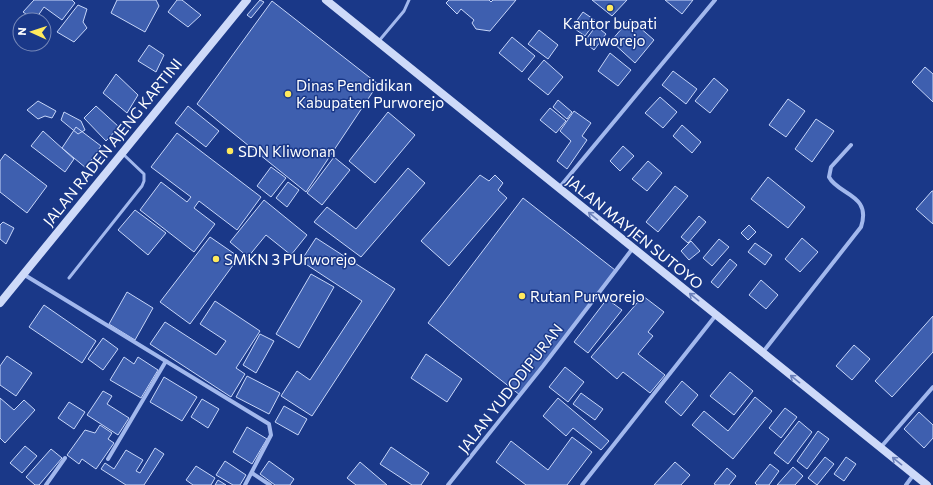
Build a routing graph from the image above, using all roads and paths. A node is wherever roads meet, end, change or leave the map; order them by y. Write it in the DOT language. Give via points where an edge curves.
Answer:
graph roads {
  1 [pos="247,0"];
  2 [pos="326,0"];
  3 [pos="409,0"];
  4 [pos="715,0"];
  5 [pos="378,42"];
  6 [pos="851,145"];
  7 [pos="121,153"];
  8 [pos="559,188"];
  9 [pos="633,248"];
  10 [pos="23,274"];
  11 [pos="69,278"];
  12 [pos="0,303"];
  13 [pos="716,315"];
  14 [pos="763,353"];
  15 [pos="166,361"];
  16 [pos="933,387"];
  17 [pos="880,447"];
  18 [pos="65,458"];
  19 [pos="108,459"];
  20 [pos="252,473"];
  21 [pos="914,474"];
  22 [pos="46,485"];
  23 [pos="245,485"];
  24 [pos="270,485"];
  25 [pos="448,485"];
  26 [pos="582,485"];
  27 [pos="906,485"];
  28 [pos="927,485"];
  1 -- 7 [label="main road, JALAN RADEN AJENG KARTINI"];
  2 -- 5 [label="main road, JALAN MAYJEN SUTOYO"];
  3 -- 5 [label="lane" via="404,11"];
  4 -- 8 [label="street"];
  5 -- 8 [label="main road, JALAN MAYJEN SUTOYO"];
  6 -- 14 [label="street" via="831,167 829,176 834,183 855,197 862,214 860,227"];
  7 -- 10 [label="main road, JALAN RADEN AJENG KARTINI"];
  7 -- 11 [label="lane" via="144,174 142,186"];
  9 -- 8 [label="main road, JALAN MAYJEN SUTOYO, one-way"];
  13 -- 9 [label="main road, JALAN MAYJEN SUTOYO, one-way"];
  9 -- 25 [label="street, JALAN YUDODIPURAN"];
  10 -- 12 [label="main road, JALAN RADEN AJENG KARTINI"];
  10 -- 15 [label="street"];
  13 -- 14 [label="main road, JALAN MAYJEN SUTOYO"];
  13 -- 26 [label="street"];
  17 -- 14 [label="main road, JALAN MAYJEN SUTOYO, one-way"];
  15 -- 19 [label="street"];
  15 -- 20 [label="street" via="269,424 270,435"];
  16 -- 17 [label="street"];
  21 -- 17 [label="main road, JALAN MAYJEN SUTOYO, one-way"];
  18 -- 22 [label="street"];
  20 -- 23 [label="street"];
  20 -- 24 [label="street"];
  21 -- 27 [label="street"];
  21 -- 28 [label="main road, JALAN MAYJEN SUTOYO"];
}
